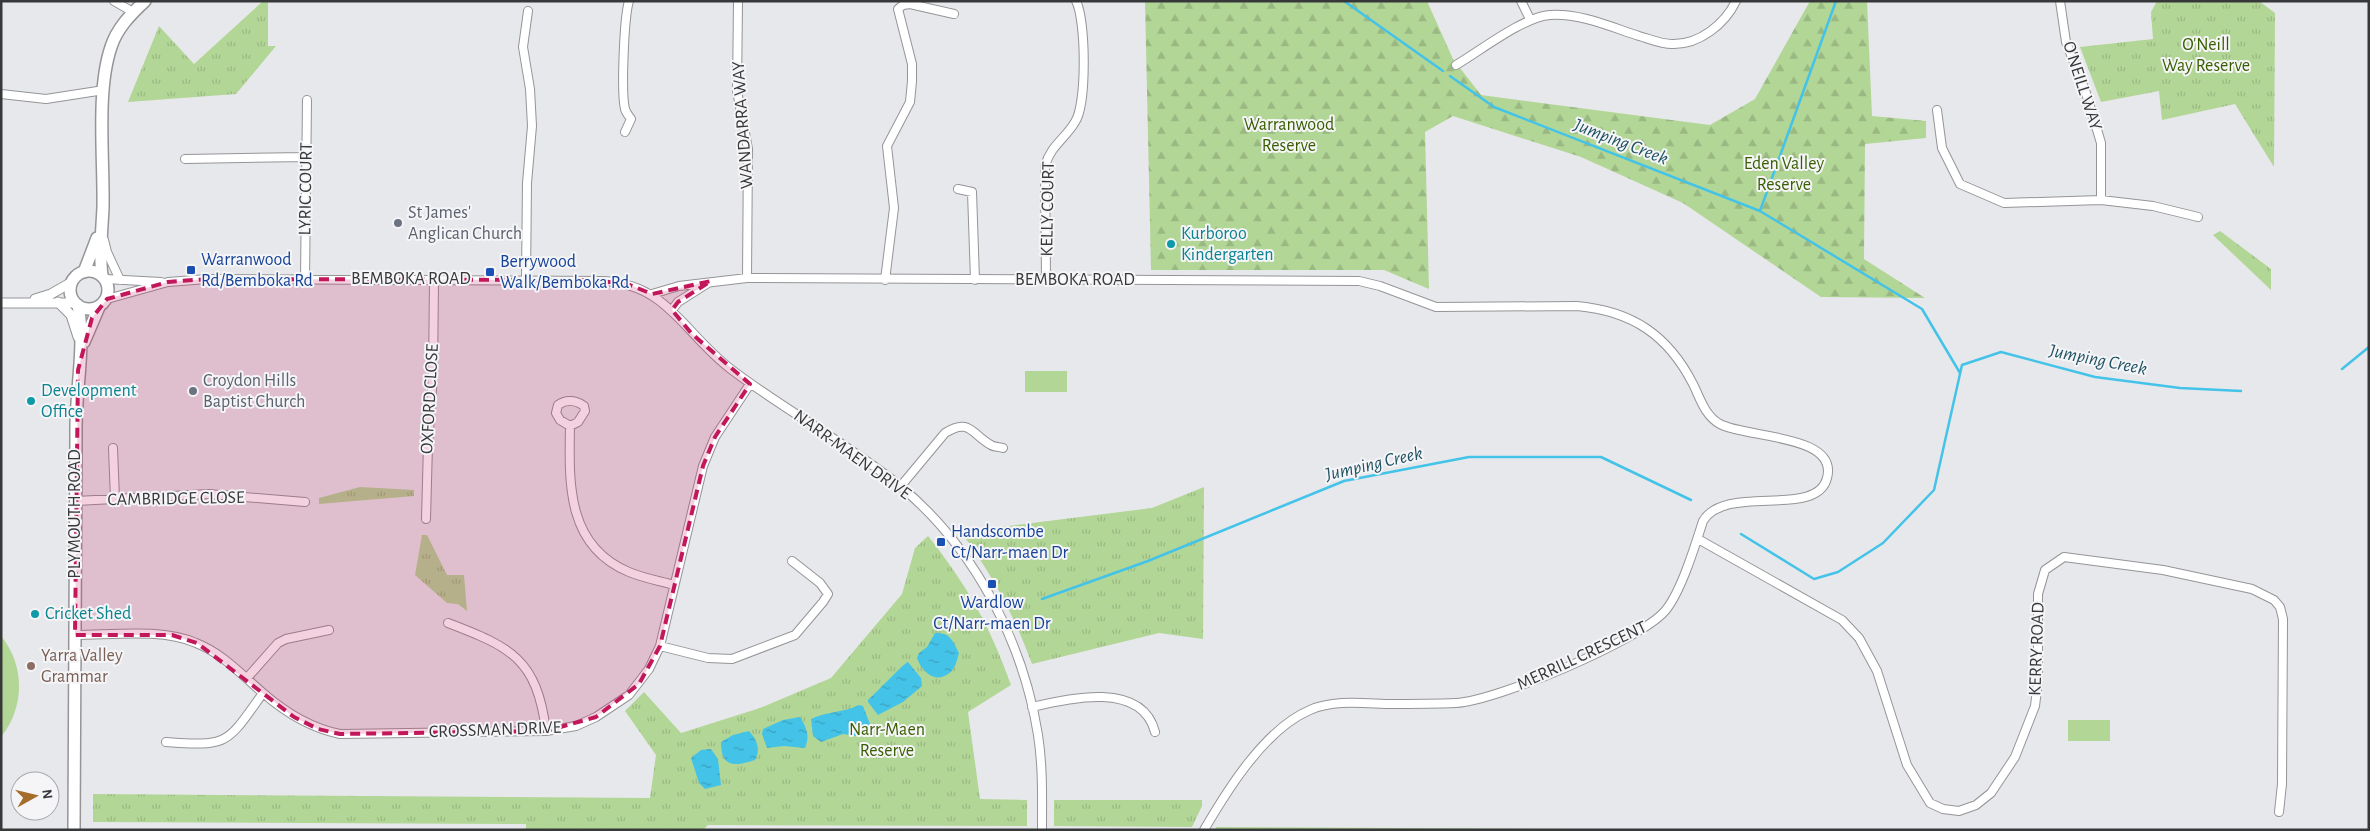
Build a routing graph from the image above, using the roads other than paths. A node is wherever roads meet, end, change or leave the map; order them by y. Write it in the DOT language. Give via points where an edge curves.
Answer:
graph roads {
  1 [pos="114,1"];
  2 [pos="145,1"];
  3 [pos="629,1"];
  4 [pos="738,1"];
  5 [pos="1076,1"];
  6 [pos="1521,1"];
  7 [pos="1736,1"];
  8 [pos="2060,1"];
  9 [pos="528,11"];
  10 [pos="133,12"];
  11 [pos="954,14"];
  12 [pos="1530,19"];
  13 [pos="1456,66"];
  14 [pos="104,90"];
  15 [pos="1,94"];
  16 [pos="307,100"];
  17 [pos="1937,110"];
  18 [pos="625,132"];
  19 [pos="306,157"];
  20 [pos="185,158"];
  21 [pos="958,189"];
  22 [pos="2101,200"];
  23 [pos="2198,218"];
  24 [pos="101,228"];
  25 [pos="84,272"];
  26 [pos="104,278"];
  27 [pos="746,278"];
  28 [pos="305,279"];
  29 [pos="1046,279"];
  30 [pos="120,280"];
  31 [pos="434,280"];
  32 [pos="526,280"];
  33 [pos="885,280"];
  34 [pos="975,280"];
  35 [pos="711,281"];
  36 [pos="72,282"];
  37 [pos="168,282"];
  38 [pos="652,294"];
  39 [pos="28,302"];
  40 [pos="58,302"];
  41 [pos="1,303"];
  42 [pos="103,303"];
  43 [pos="76,304"];
  44 [pos="1436,307"];
  45 [pos="672,310"];
  46 [pos="81,349"];
  47 [pos="750,384"];
  48 [pos="570,426"];
  49 [pos="113,448"];
  50 [pos="1003,448"];
  51 [pos="900,487"];
  52 [pos="115,499"];
  53 [pos="76,500"];
  54 [pos="305,502"];
  55 [pos="426,519"];
  56 [pos="1698,539"];
  57 [pos="792,561"];
  58 [pos="674,585"];
  59 [pos="448,623"];
  60 [pos="329,630"];
  61 [pos="75,635"];
  62 [pos="660,646"];
  63 [pos="247,678"];
  64 [pos="263,693"];
  65 [pos="1032,707"];
  66 [pos="546,731"];
  67 [pos="1155,732"];
  68 [pos="166,742"];
  69 [pos="2279,812"];
  70 [pos="74,830"];
  71 [pos="1042,830"];
  72 [pos="1204,830"];
  1 -- 10 [label="street"];
  2 -- 10 [label="main road"];
  3 -- 18 [label="street" via="624,83 625,110 631,119"];
  4 -- 27 [label="street, WANDARRA WAY" via="737,91 748,149"];
  5 -- 29 [label="street, KELLY COURT" via="1081,10 1083,101 1076,122 1049,153 1045,166"];
  6 -- 12 [label="street"];
  7 -- 12 [label="street" via="1708,33 1674,44 1563,15"];
  8 -- 22 [label="street, O'NEILL WAY" via="2066,42 2101,143"];
  9 -- 32 [label="street" via="523,47 532,126 527,183"];
  10 -- 14 [label="main road" via="119,29 111,46"];
  11 -- 33 [label="street" via="910,4 898,9 912,64 912,81 910,102 887,146 894,208"];
  12 -- 13 [label="street"];
  14 -- 15 [label="street" via="46,99"];
  14 -- 24 [label="main road"];
  16 -- 19 [label="street, LYRIC COURT"];
  17 -- 22 [label="street" via="1942,148 1960,184 2004,203"];
  19 -- 20 [label="street"];
  19 -- 28 [label="street, LYRIC COURT"];
  21 -- 34 [label="street" via="972,192"];
  22 -- 23 [label="street" via="2153,206"];
  24 -- 25 [label="main road"];
  24 -- 26 [label="main road" via="99,257"];
  24 -- 30 [label="street" via="107,252"];
  25 -- 26 [label="main road" via="97,272"];
  25 -- 36 [label="main road"];
  26 -- 30 [label="street, BEMBOKA ROAD"];
  26 -- 42 [label="main road" via="108,289"];
  27 -- 33 [label="street, BEMBOKA ROAD"];
  27 -- 35 [label="street, BEMBOKA ROAD"];
  28 -- 31 [label="street, BEMBOKA ROAD"];
  28 -- 37 [label="street, BEMBOKA ROAD"];
  29 -- 34 [label="street, BEMBOKA ROAD"];
  29 -- 44 [label="street, BEMBOKA ROAD" via="1359,281"];
  30 -- 37 [label="street, BEMBOKA ROAD"];
  31 -- 32 [label="street, BEMBOKA ROAD"];
  31 -- 55 [label="street, OXFORD CLOSE"];
  32 -- 38 [label="street, BEMBOKA ROAD" via="616,281"];
  33 -- 34 [label="street, BEMBOKA ROAD"];
  35 -- 38 [label="street, BEMBOKA ROAD"];
  35 -- 45 [label="street, BEMBOKA ROAD" via="678,302"];
  36 -- 39 [label="street"];
  36 -- 43 [label="main road" via="70,293"];
  37 -- 42 [label="street, BEMBOKA ROAD"];
  38 -- 45 [label="street, BEMBOKA ROAD"];
  39 -- 40 [label="street"];
  39 -- 41 [label="street"];
  40 -- 43 [label="street"];
  40 -- 46 [label="street" via="71,315"];
  42 -- 43 [label="main road" via="88,309"];
  42 -- 46 [label="main road, PLYMOUTH ROAD" via="92,318"];
  43 -- 46 [label="main road, PLYMOUTH ROAD" via="81,324"];
  44 -- 56 [label="street, MERRILL CRESCENT" via="1577,306 1619,314 1642,325 1668,347 1685,369 1706,410 1718,423 1739,431 1804,444 1823,456 1828,466 1828,477 1823,488 1816,493 1800,498 1716,508 1703,521"];
  45 -- 47 [label="street, NARR-MAEN DRIVE" via="706,348"];
  46 -- 53 [label="main road, PLYMOUTH ROAD" via="76,423"];
  47 -- 51 [label="street, NARR-MAEN DRIVE"];
  47 -- 58 [label="street, CROSSMAN DRIVE" via="715,437 703,466"];
  48 -- 58 [label="street" via="570,484 574,511 584,534 614,565 630,573"];
  49 -- 52 [label="street"];
  50 -- 51 [label="street" via="991,445 965,426 955,427 945,433"];
  51 -- 65 [label="street, NARR-MAEN DRIVE" via="935,521 981,582 1008,635"];
  52 -- 53 [label="street, CAMBRIDGE CLOSE"];
  52 -- 54 [label="street, CAMBRIDGE CLOSE" via="209,494"];
  53 -- 61 [label="main road, PLYMOUTH ROAD"];
  56 -- 69 [label="street, KERRY ROAD" via="1842,620 1859,638 1877,671 1907,765 1930,803 1960,811 1976,805 1991,793 2015,757 2036,697 2038,594 2045,570 2064,557 2163,570 2252,589 2274,600 2283,619"];
  56 -- 72 [label="street, MERRILL CRESCENT" via="1671,602 1660,616 1632,635 1589,656 1506,692 1476,700 1437,704 1333,704 1302,714 1257,753"];
  57 -- 62 [label="street" via="820,582 828,594 795,635 732,658 708,658"];
  58 -- 62 [label="street, CROSSMAN DRIVE"];
  59 -- 66 [label="street" via="490,639 517,658 538,688"];
  60 -- 63 [label="street" via="278,642"];
  61 -- 63 [label="street, CROSSMAN DRIVE" via="172,635 197,643"];
  61 -- 70 [label="main road, PLYMOUTH ROAD"];
  62 -- 66 [label="street, CROSSMAN DRIVE" via="649,669 629,695 576,726"];
  63 -- 64 [label="street, CROSSMAN DRIVE"];
  64 -- 66 [label="street, CROSSMAN DRIVE" via="294,717 318,730 340,734"];
  64 -- 68 [label="street" via="233,735 218,743"];
  65 -- 67 [label="street" via="1079,697 1114,699 1132,703 1143,710"];
  65 -- 71 [label="street, NARR-MAEN DRIVE" via="1041,763"];
}
